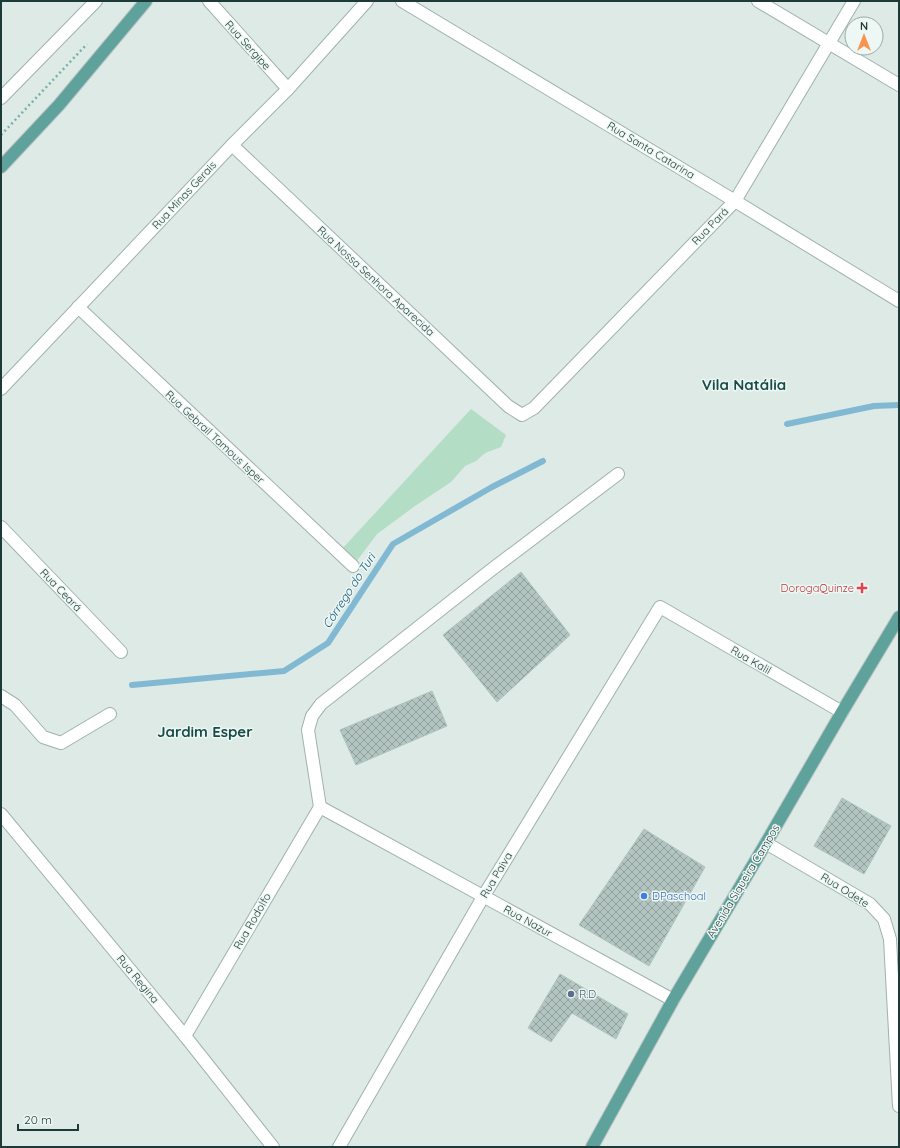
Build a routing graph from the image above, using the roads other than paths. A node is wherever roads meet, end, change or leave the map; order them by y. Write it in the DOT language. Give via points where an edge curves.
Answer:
graph roads {
  1 [pos="96,1"];
  2 [pos="146,1"];
  3 [pos="209,1"];
  4 [pos="367,1"];
  5 [pos="402,1"];
  6 [pos="758,1"];
  7 [pos="854,1"];
  8 [pos="829,43"];
  9 [pos="899,84"];
  10 [pos="288,88"];
  11 [pos="1,98"];
  12 [pos="232,145"];
  13 [pos="1,167"];
  14 [pos="735,201"];
  15 [pos="899,301"];
  16 [pos="78,307"];
  17 [pos="1,389"];
  18 [pos="522,415"];
  19 [pos="618,474"];
  20 [pos="1,527"];
  21 [pos="353,566"];
  22 [pos="660,607"];
  23 [pos="899,617"];
  24 [pos="121,652"];
  25 [pos="1,696"];
  26 [pos="842,712"];
  27 [pos="110,714"];
  28 [pos="320,807"];
  29 [pos="1,814"];
  30 [pos="766,843"];
  31 [pos="483,897"];
  32 [pos="673,1000"];
  33 [pos="185,1036"];
  34 [pos="899,1106"];
  35 [pos="273,1147"];
  36 [pos="339,1147"];
  37 [pos="592,1147"];
  1 -- 11 [label="street"];
  2 -- 13 [label="main road" via="59,105"];
  3 -- 10 [label="street, Rua Sergipe"];
  4 -- 10 [label="street, Rua Minas Gerais"];
  5 -- 14 [label="street, Rua Santa Catarina"];
  6 -- 8 [label="street"];
  7 -- 8 [label="street, Rua Pará"];
  8 -- 9 [label="street"];
  8 -- 14 [label="street, Rua Pará"];
  10 -- 12 [label="street, Rua Minas Gerais"];
  12 -- 16 [label="street, Rua Minas Gerais"];
  12 -- 18 [label="street, Rua Nossa Senhora Aparecida" via="508,406"];
  14 -- 15 [label="street, Rua Santa Catarina"];
  14 -- 18 [label="street, Rua Pará" via="534,408"];
  16 -- 17 [label="street, Rua Minas Gerais"];
  16 -- 21 [label="street, Rua Gebrail Tamous Isper"];
  19 -- 28 [label="street" via="321,704 312,716 308,730"];
  20 -- 24 [label="street, Rua Ceará"];
  22 -- 26 [label="street, Rua Kalil"];
  22 -- 31 [label="street, Rua Paiva"];
  23 -- 26 [label="main road, Avenida Siqueira Campos"];
  25 -- 27 [label="street" via="15,705 43,737 61,743"];
  26 -- 30 [label="main road, Avenida Siqueira Campos"];
  28 -- 31 [label="street, Rua Nazur"];
  28 -- 33 [label="street, Rua Rodolfo"];
  29 -- 33 [label="street, Rua Regina"];
  30 -- 32 [label="main road, Avenida Siqueira Campos"];
  30 -- 34 [label="street, Rua Odete" via="870,904 884,919 890,940"];
  31 -- 32 [label="street, Rua Nazur"];
  31 -- 36 [label="street, Rua Paiva"];
  32 -- 37 [label="main road, Avenida Siqueira Campos"];
  33 -- 35 [label="street, Rua Regina"];
}
